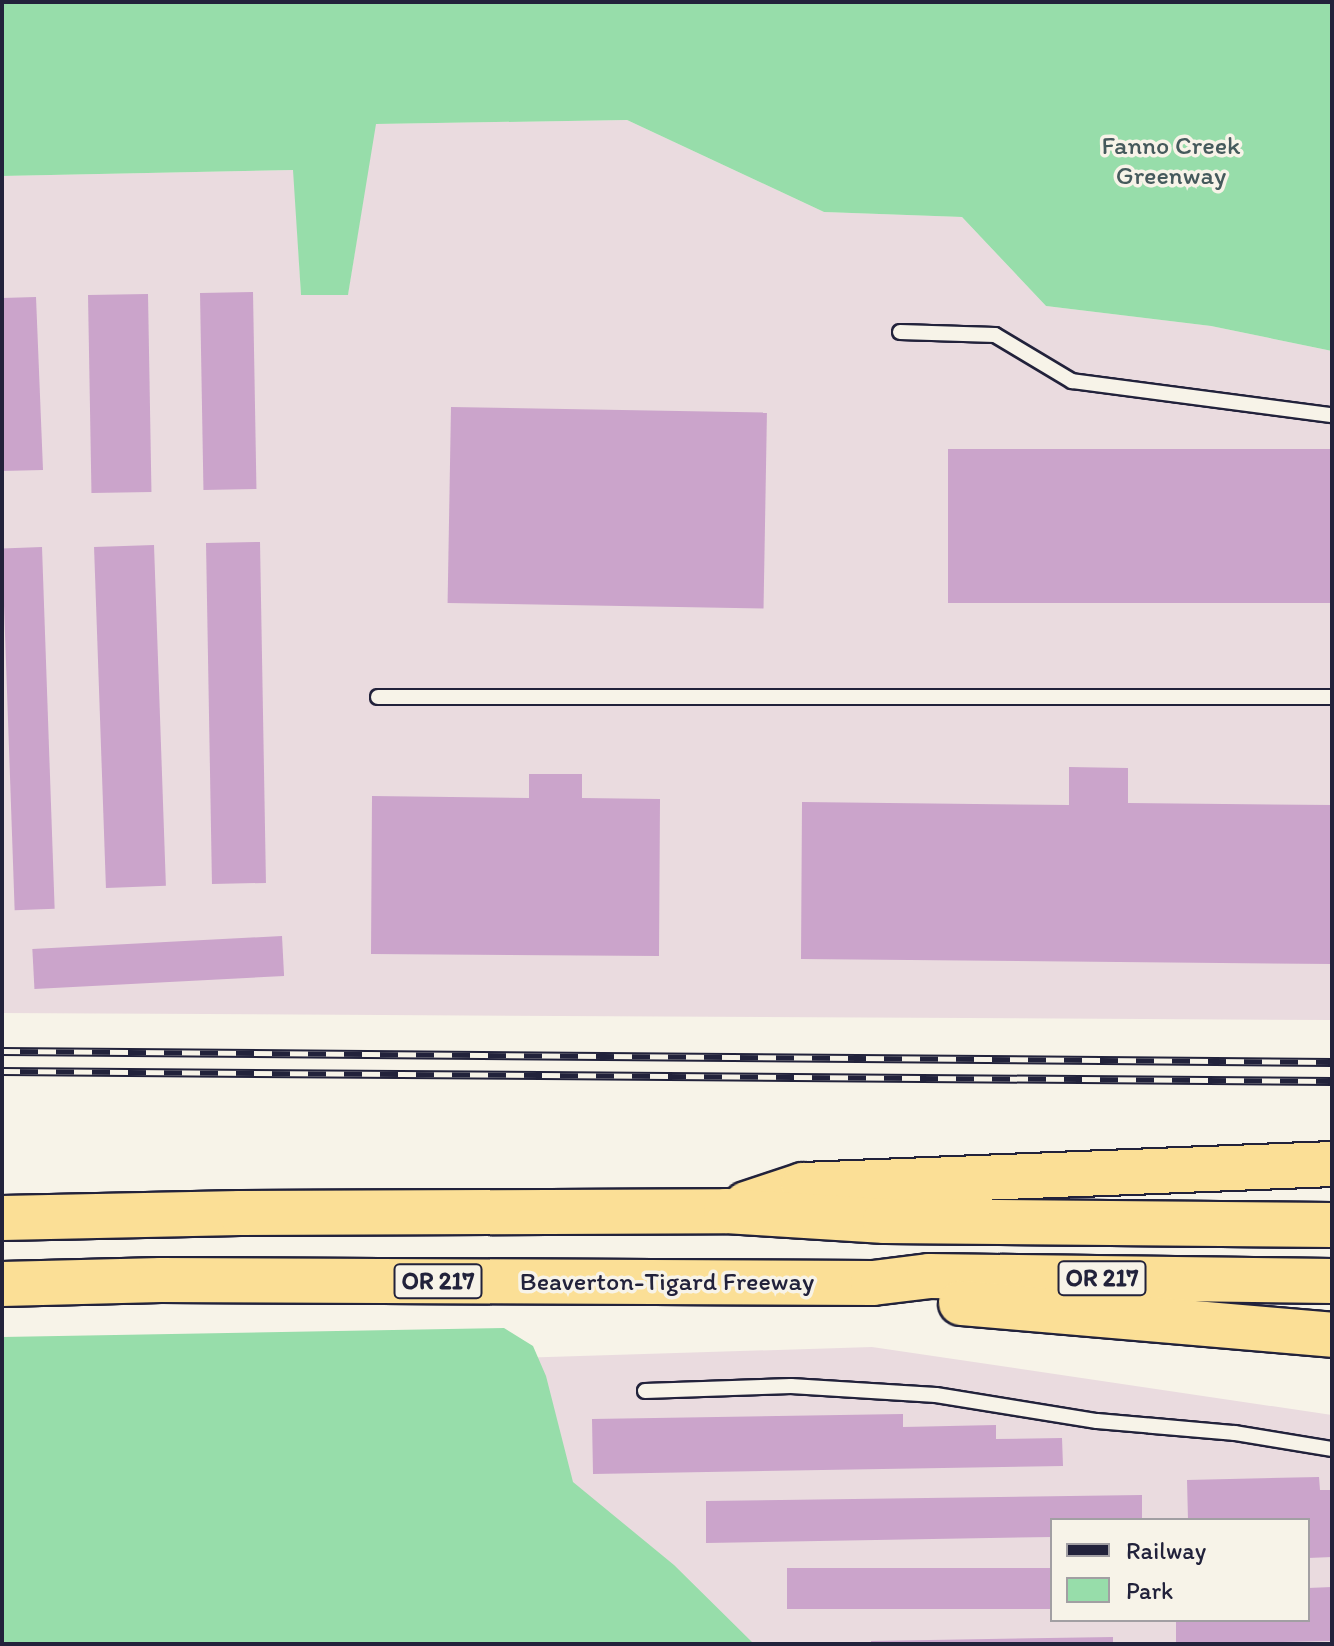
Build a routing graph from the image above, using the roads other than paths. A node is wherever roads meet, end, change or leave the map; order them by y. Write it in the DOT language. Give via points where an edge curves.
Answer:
graph roads {
  1 [pos="900,332"];
  2 [pos="1332,415"];
  3 [pos="378,697"];
  4 [pos="1332,697"];
  5 [pos="1332,1164"];
  6 [pos="726,1211"];
  7 [pos="2,1218"];
  8 [pos="1332,1225"];
  9 [pos="1332,1281"];
  10 [pos="873,1283"];
  11 [pos="2,1284"];
  12 [pos="1332,1335"];
  13 [pos="645,1391"];
  14 [pos="1332,1449"];
  1 -- 2 [label="lane" via="995,335 1072,381"];
  3 -- 4 [label="lane"];
  5 -- 6 [label="highway" via="803,1185"];
  6 -- 7 [label="highway, OR 217"];
  6 -- 8 [label="highway, OR 217" via="885,1221"];
  9 -- 10 [label="highway, Beaverton-Tigard Freeway / OR 217" via="929,1276"];
  10 -- 11 [label="highway, Beaverton-Tigard Freeway / OR 217"];
  10 -- 12 [label="highway" via="924,1301"];
  13 -- 14 [label="lane" via="791,1386 936,1395 1097,1421 1235,1433"];
}
